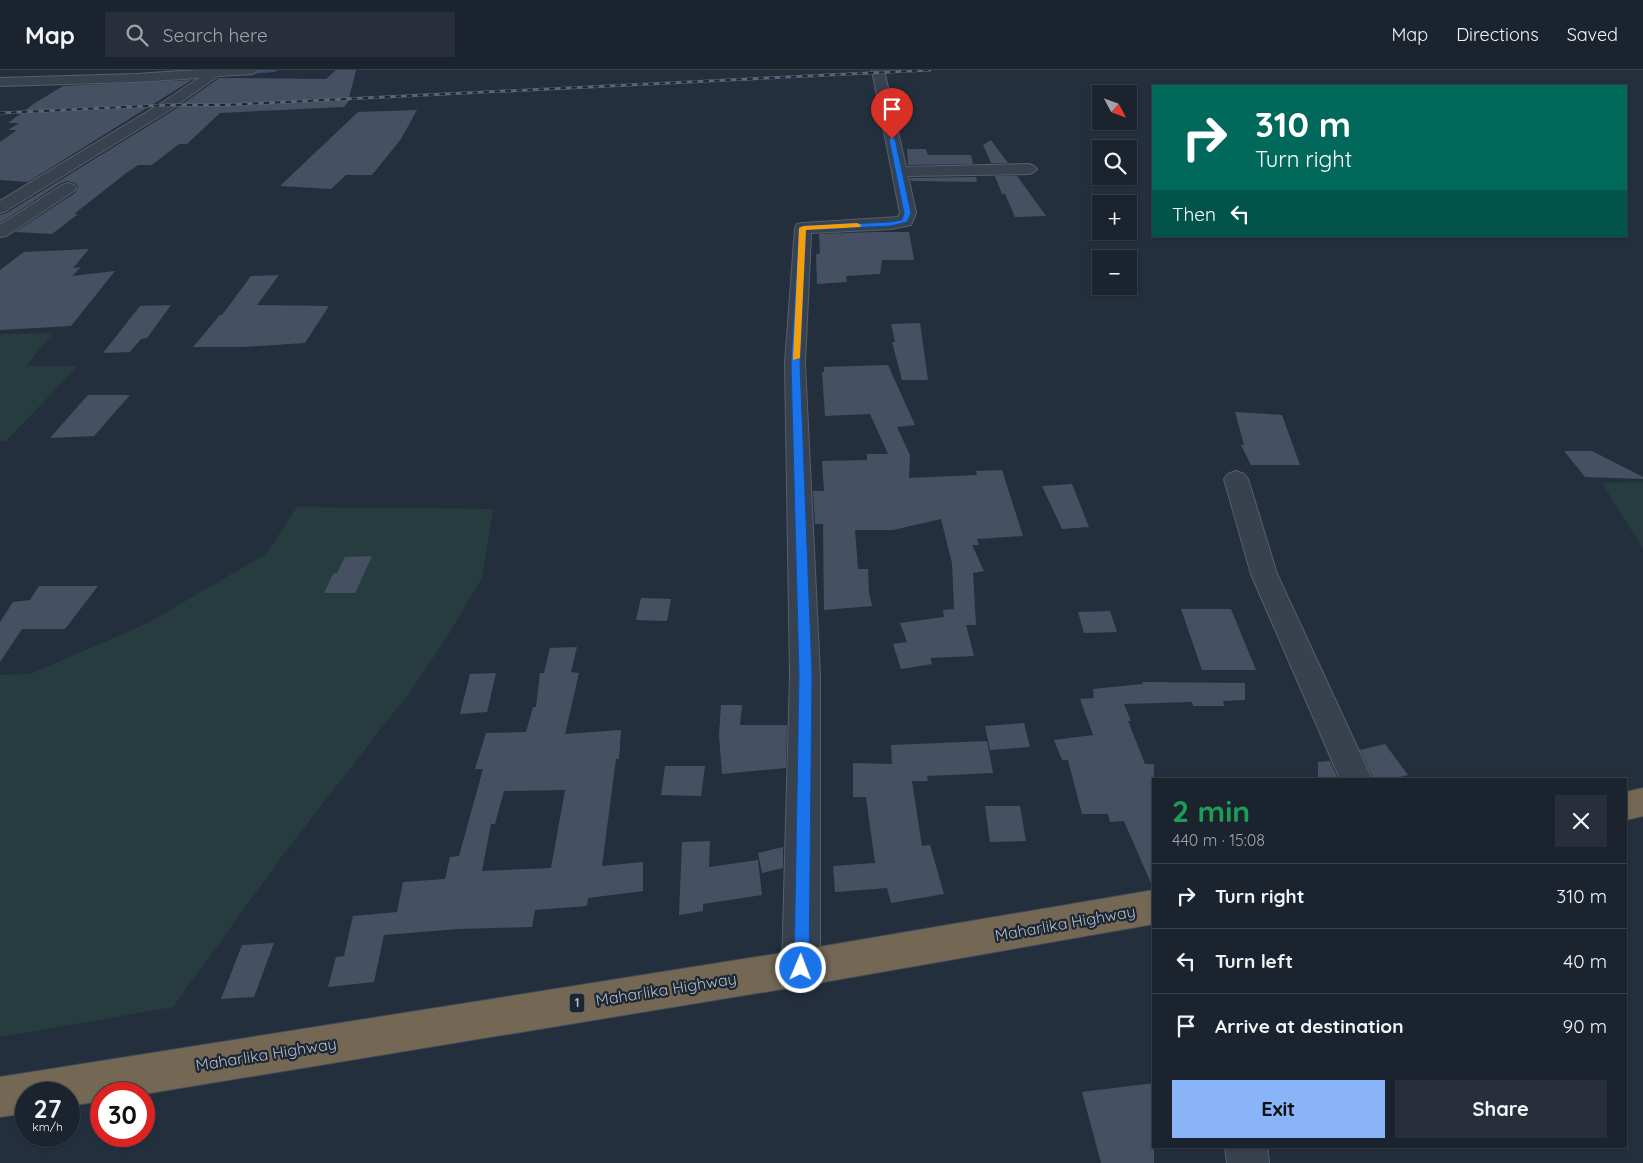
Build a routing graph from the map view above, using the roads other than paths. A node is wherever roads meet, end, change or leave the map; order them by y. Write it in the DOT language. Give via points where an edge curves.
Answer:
graph roads {
  1 [pos="253,70"];
  2 [pos="878,70"];
  3 [pos="213,74"];
  4 [pos="0,82"];
  5 [pos="1029,169"];
  6 [pos="899,172"];
  7 [pos="79,180"];
  8 [pos="0,208"];
  9 [pos="0,232"];
  10 [pos="1236,479"];
  11 [pos="1356,778"];
  12 [pos="1643,802"];
  13 [pos="1627,806"];
  14 [pos="1152,908"];
  15 [pos="801,968"];
  16 [pos="0,1097"];
  17 [pos="1246,1148"];
  18 [pos="1248,1163"];
  1 -- 3 [label="street"];
  2 -- 6 [label="street"];
  3 -- 4 [label="street"];
  3 -- 8 [label="street"];
  5 -- 6 [label="street"];
  6 -- 15 [label="street" via="908,213 905,221 803,228 796,363 806,675"];
  7 -- 9 [label="street"];
  10 -- 11 [label="street" via="1264,574"];
  12 -- 13 [label="highway"];
  14 -- 15 [label="highway, Maharlika Highway / 1"];
  15 -- 16 [label="highway, Maharlika Highway / 1"];
  17 -- 18 [label="street"];
}
